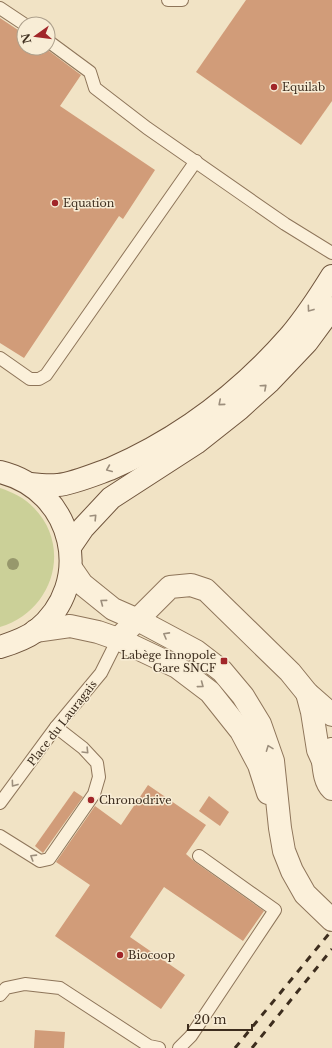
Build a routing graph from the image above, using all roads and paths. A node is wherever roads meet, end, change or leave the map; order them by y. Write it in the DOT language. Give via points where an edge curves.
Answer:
graph roads {
  1 [pos="168,0"];
  2 [pos="182,0"];
  3 [pos="0,8"];
  4 [pos="16,19"];
  5 [pos="56,47"];
  6 [pos="196,161"];
  7 [pos="332,253"];
  8 [pos="332,276"];
  9 [pos="332,308"];
  10 [pos="0,358"];
  11 [pos="0,472"];
  12 [pos="30,484"];
  13 [pos="70,547"];
  14 [pos="71,568"];
  15 [pos="138,620"];
  16 [pos="35,631"];
  17 [pos="118,639"];
  18 [pos="0,647"];
  19 [pos="307,693"];
  20 [pos="332,716"];
  21 [pos="56,727"];
  22 [pos="328,755"];
  23 [pos="332,789"];
  24 [pos="0,804"];
  25 [pos="280,828"];
  26 [pos="0,836"];
  27 [pos="199,856"];
  28 [pos="332,920"];
  29 [pos="2,990"];
  30 [pos="160,1048"];
  31 [pos="179,1048"];
  1 -- 2 [label="lane"];
  3 -- 4 [label="lane"];
  5 -- 6 [label="lane" via="90,72 95,88"];
  6 -- 7 [label="lane"];
  6 -- 10 [label="lane" via="46,375 39,379 30,379"];
  8 -- 12 [label="street, one-way" via="290,336 252,376 215,408 169,439 93,476 58,485"];
  13 -- 9 [label="street, one-way" via="83,528 112,498 196,443 270,381 307,342"];
  11 -- 12 [label="street"];
  12 -- 13 [label="street" via="45,496 57,511"];
  13 -- 14 [label="street"];
  15 -- 14 [label="street, one-way" via="113,609 82,584"];
  14 -- 16 [label="street" via="67,586 59,603 49,618"];
  15 -- 17 [label="street"];
  15 -- 19 [label="street" via="170,587 192,585 206,590 290,672"];
  25 -- 15 [label="street, one-way" via="274,761 260,724 243,696 222,671 196,651"];
  16 -- 17 [label="street" via="70,626"];
  16 -- 18 [label="street" via="18,642"];
  17 -- 21 [label="lane, Place du Lauragais" via="101,673"];
  17 -- 25 [label="street, one-way" via="177,667 210,692 241,731 259,766"];
  19 -- 20 [label="street"];
  19 -- 22 [label="street" via="318,750"];
  21 -- 24 [label="lane, Place du Lauragais, one-way"];
  21 -- 26 [label="lane, one-way" via="83,748 97,763 99,777 94,794 49,859 40,860"];
  22 -- 23 [label="street" via="324,774"];
  25 -- 28 [label="street" via="284,851 305,894"];
  27 -- 31 [label="lane" via="275,910 191,1036"];
  29 -- 30 [label="lane" via="25,984 60,988 149,1046"];
}
